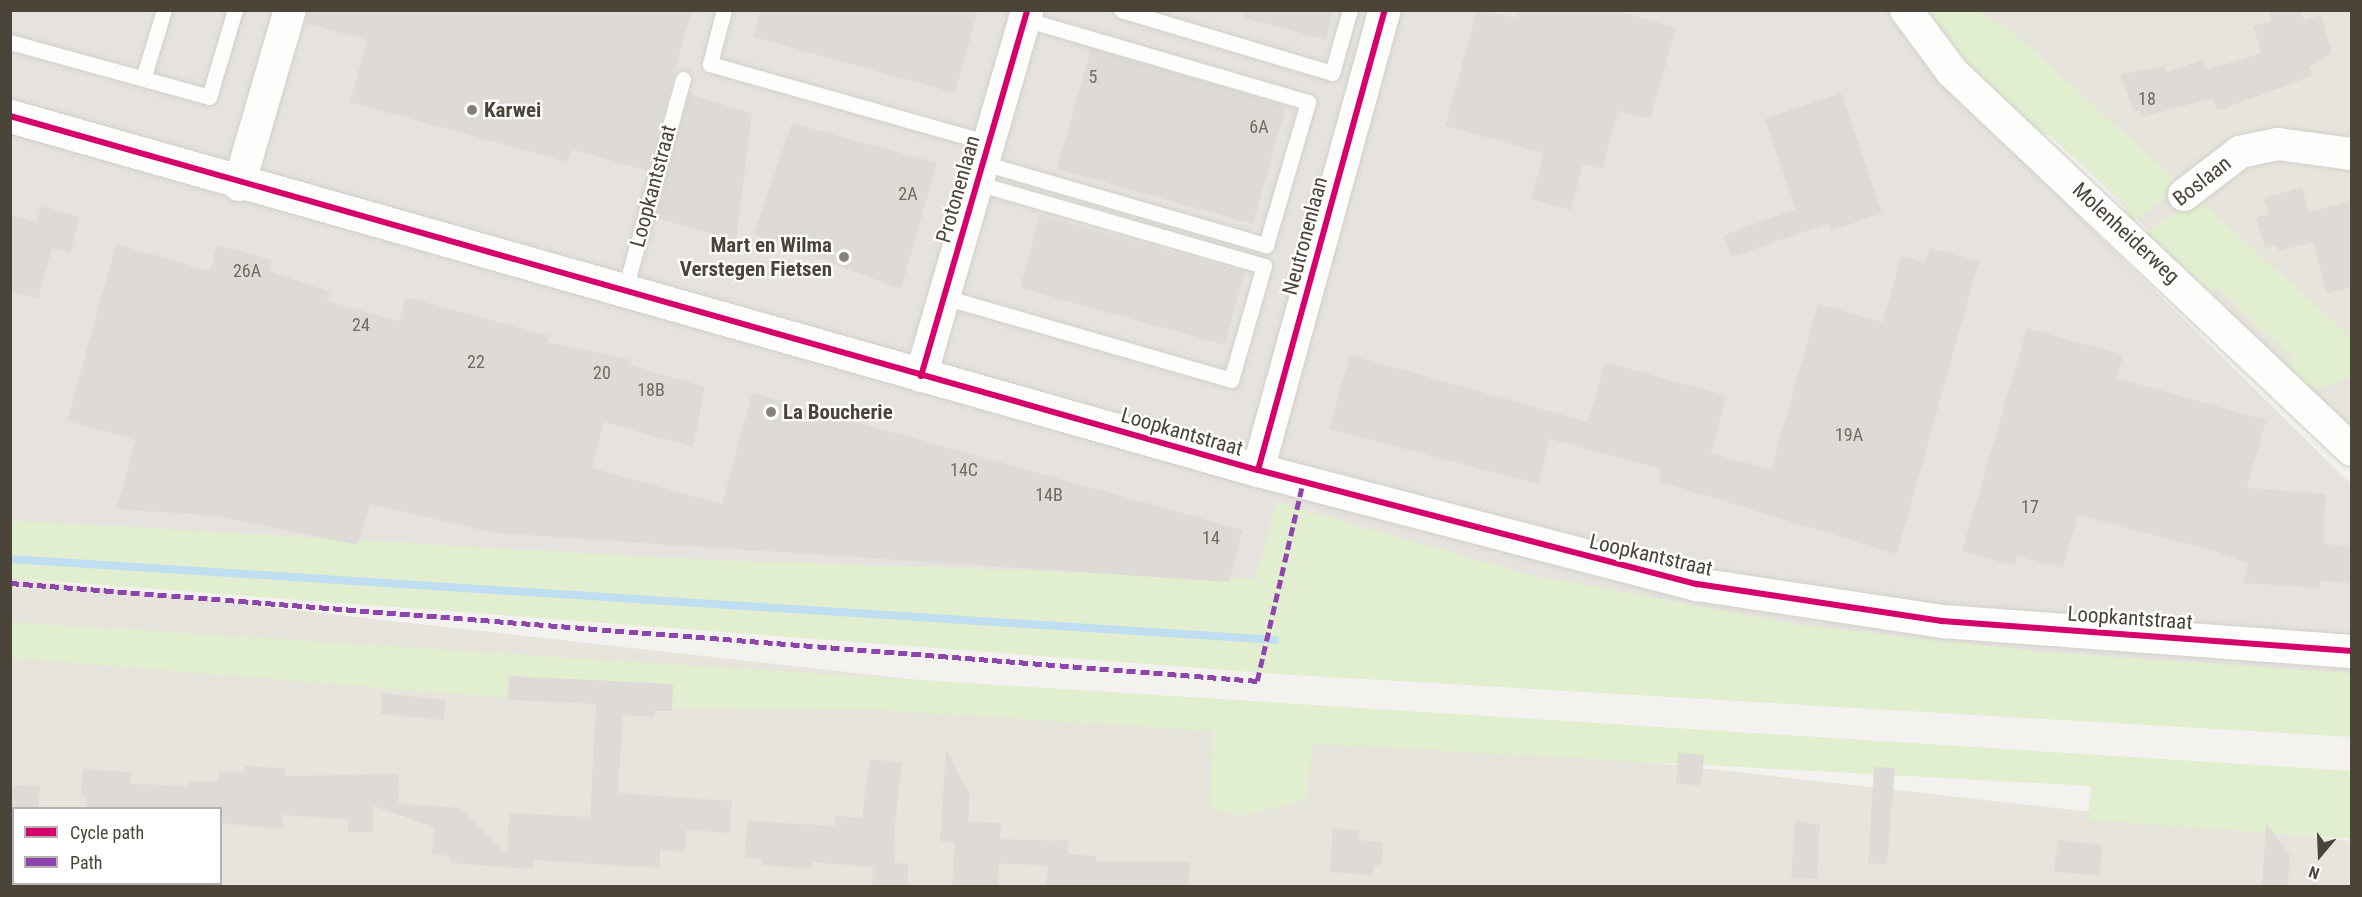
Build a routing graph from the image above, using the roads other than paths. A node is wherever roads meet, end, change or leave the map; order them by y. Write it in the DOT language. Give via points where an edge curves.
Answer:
graph roads {
  1 [pos="164,10"];
  2 [pos="235,10"];
  3 [pos="290,10"];
  4 [pos="724,10"];
  5 [pos="1121,10"];
  6 [pos="1350,10"];
  7 [pos="1385,10"];
  8 [pos="1906,10"];
  9 [pos="1026,15"];
  10 [pos="10,42"];
  11 [pos="143,79"];
  12 [pos="683,79"];
  13 [pos="16,120"];
  14 [pos="2352,154"];
  15 [pos="983,163"];
  16 [pos="239,185"];
  17 [pos="2184,195"];
  18 [pos="624,293"];
  19 [pos="944,297"];
  20 [pos="921,376"];
  21 [pos="2352,450"];
  22 [pos="1258,470"];
  23 [pos="2352,651"];
  1 -- 11 [label="lane"];
  2 -- 11 [label="lane" via="209,97"];
  3 -- 16 [label="street"];
  4 -- 15 [label="lane, Protonenlaan" via="710,64"];
  5 -- 6 [label="lane" via="1332,73"];
  7 -- 22 [label="street, Neutronenlaan"];
  8 -- 21 [label="street, Molenheiderweg" via="1952,72"];
  9 -- 15 [label="street, Protonenlaan"];
  9 -- 15 [label="lane, Protonenlaan" via="1308,102 1305,113 1266,245"];
  10 -- 11 [label="lane"];
  12 -- 18 [label="lane, Loopkantstraat"];
  13 -- 16 [label="street, Loopkantstraat"];
  14 -- 17 [label="street, Boslaan" via="2278,144 2240,152"];
  15 -- 19 [label="street, Protonenlaan"];
  15 -- 19 [label="lane, Protonenlaan" via="1264,266 1231,380"];
  16 -- 18 [label="street, Loopkantstraat"];
  18 -- 20 [label="street, Loopkantstraat"];
  19 -- 20 [label="street, Protonenlaan"];
  20 -- 22 [label="street, Loopkantstraat"];
  22 -- 23 [label="street, Loopkantstraat" via="1697,584 1942,621"];
}
